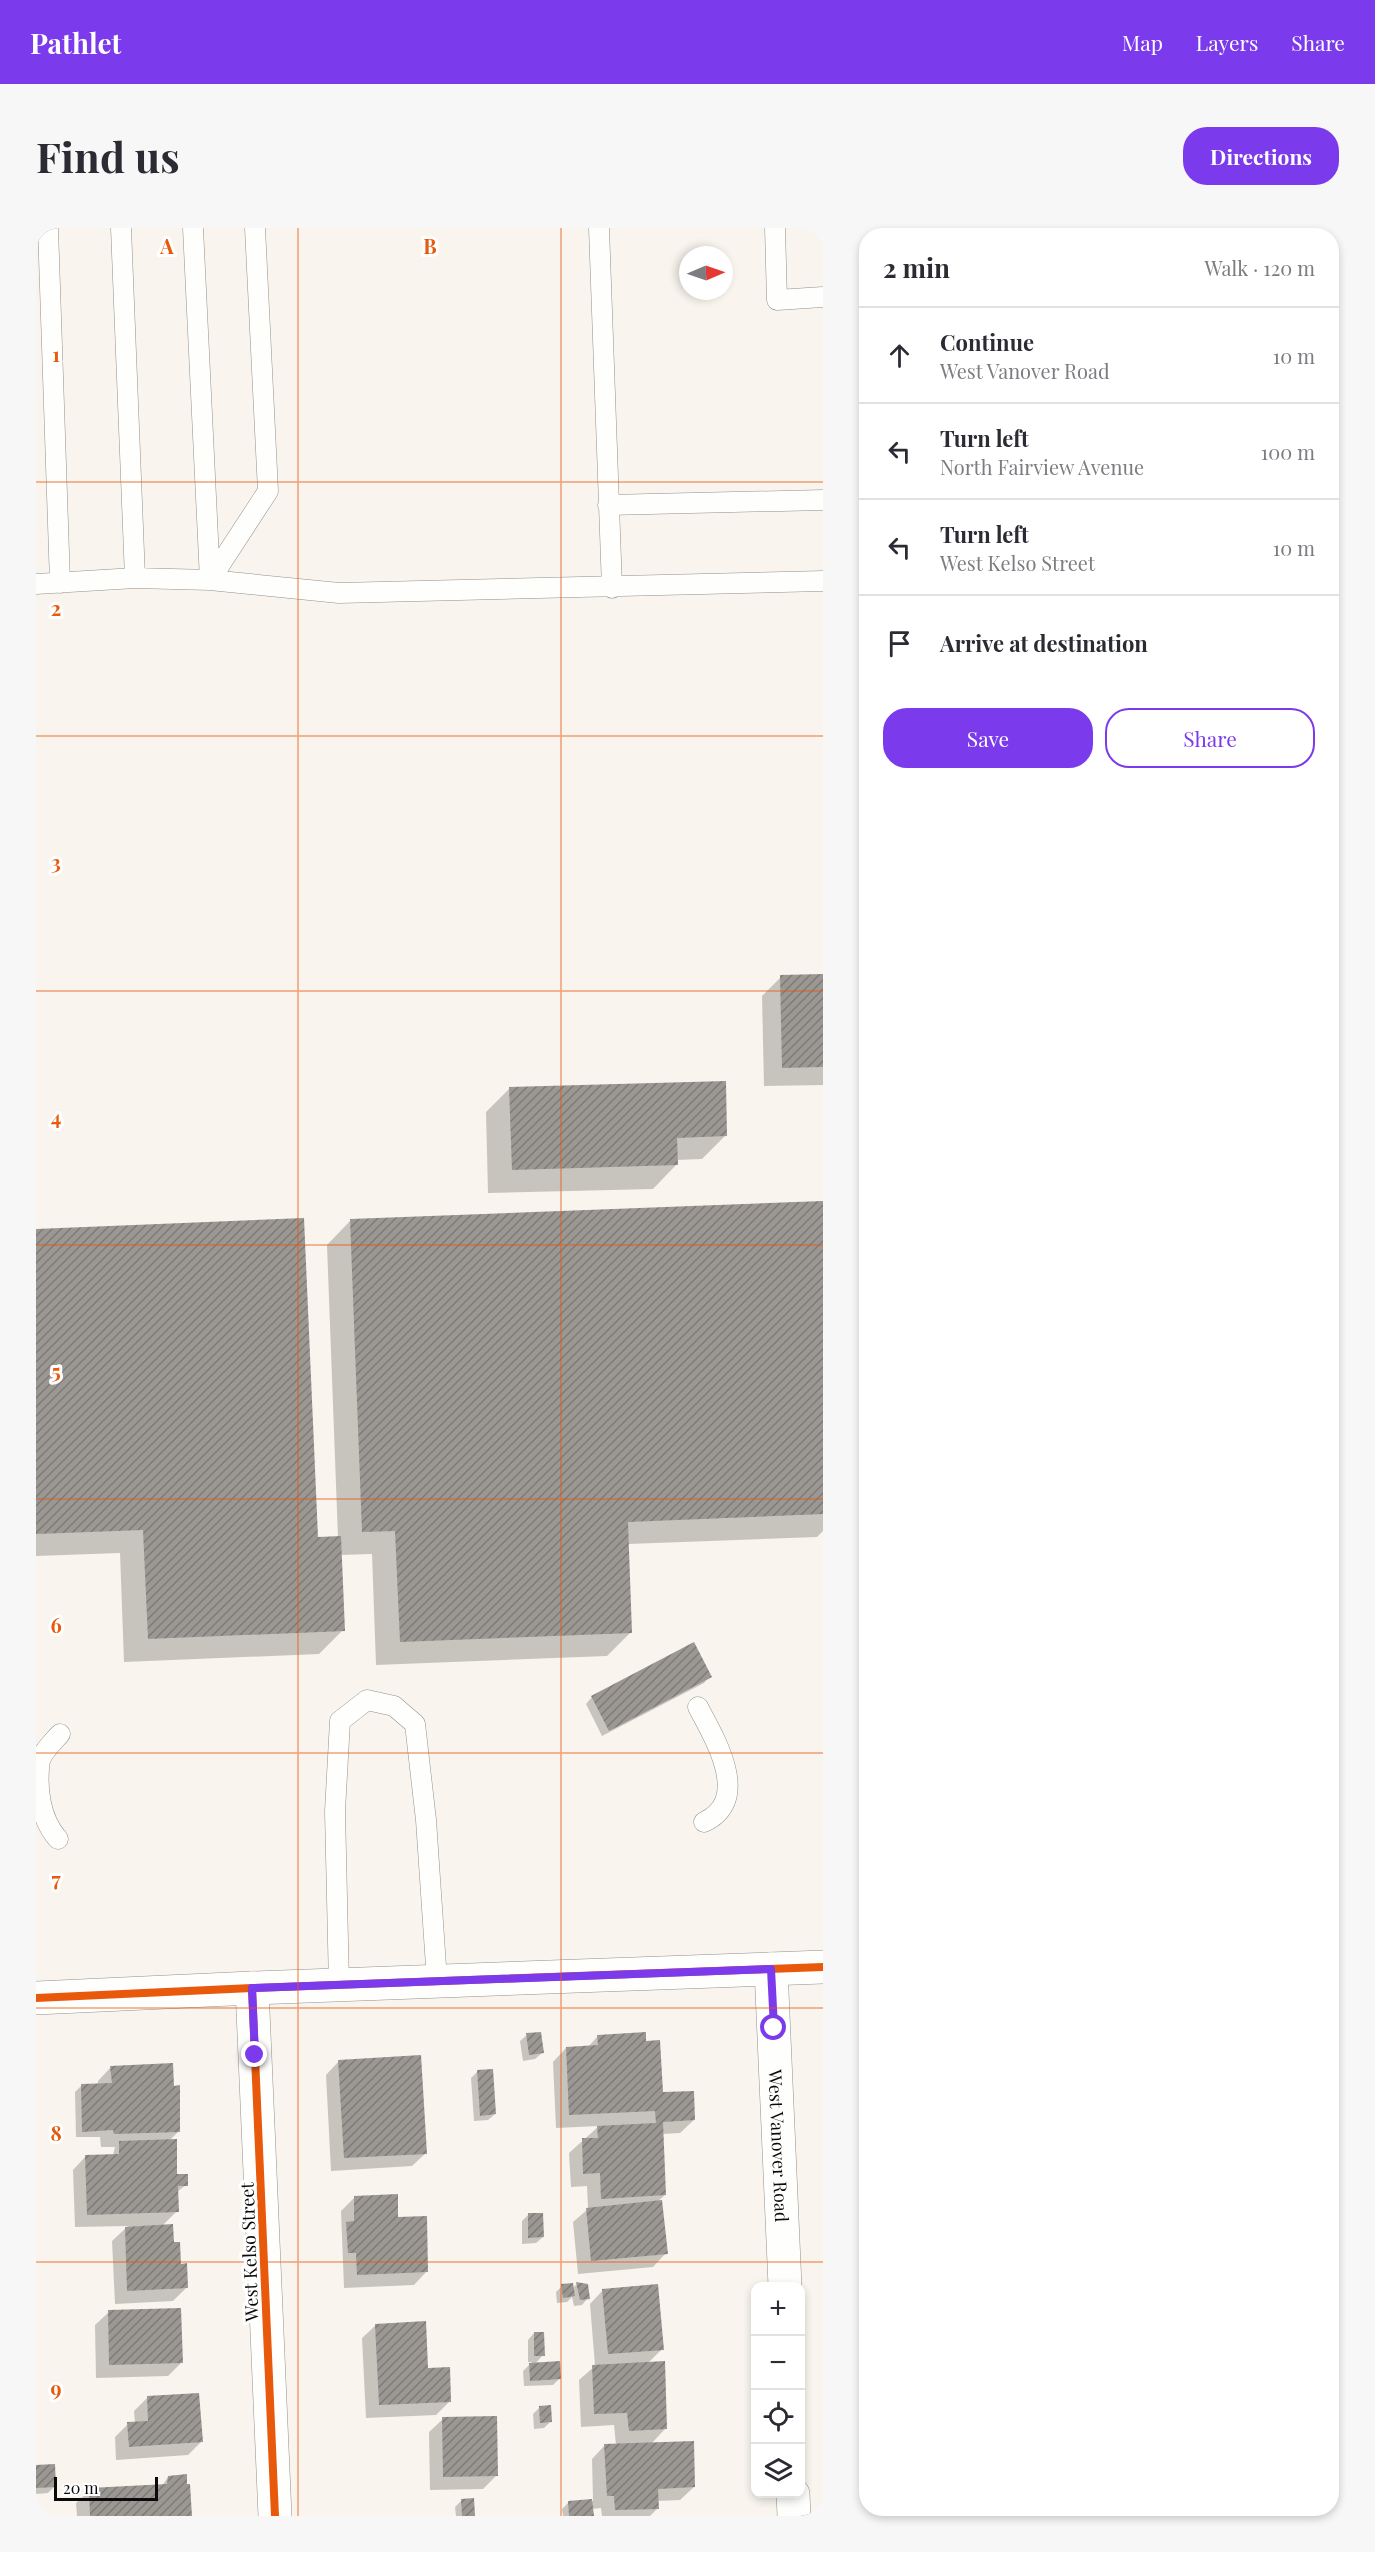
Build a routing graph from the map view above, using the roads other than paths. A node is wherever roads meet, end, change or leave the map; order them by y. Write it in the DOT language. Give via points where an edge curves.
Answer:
graph roads {
  1 [pos="48,228"];
  2 [pos="121,228"];
  3 [pos="193,228"];
  4 [pos="255,228"];
  5 [pos="599,228"];
  6 [pos="775,228"];
  7 [pos="823,297"];
  8 [pos="823,500"];
  9 [pos="608,505"];
  10 [pos="135,578"];
  11 [pos="210,580"];
  12 [pos="823,581"];
  13 [pos="60,583"];
  14 [pos="36,584"];
  15 [pos="612,588"];
  16 [pos="698,1707"];
  17 [pos="60,1734"];
  18 [pos="704,1822"];
  19 [pos="58,1839"];
  20 [pos="823,1967"];
  21 [pos="771,1969"];
  22 [pos="437,1981"];
  23 [pos="339,1985"];
  24 [pos="252,1988"];
  25 [pos="36,1998"];
  26 [pos="785,2282"];
  27 [pos="793,2498"];
  28 [pos="275,2516"];
  29 [pos="794,2516"];
  1 -- 13 [label="lane"];
  2 -- 10 [label="lane"];
  3 -- 11 [label="lane"];
  4 -- 11 [label="lane" via="268,491"];
  5 -- 9 [label="lane"];
  6 -- 7 [label="lane" via="777,300"];
  8 -- 9 [label="lane"];
  9 -- 15 [label="lane"];
  10 -- 11 [label="lane"];
  10 -- 13 [label="lane"];
  11 -- 15 [label="lane" via="339,593"];
  12 -- 15 [label="lane"];
  13 -- 14 [label="lane"];
  16 -- 18 [label="lane" via="727,1779 724,1805"];
  17 -- 19 [label="lane" via="39,1761 37,1783 38,1805 46,1827"];
  20 -- 21 [label="street"];
  21 -- 22 [label="street"];
  21 -- 26 [label="street, West Vanover Road"];
  22 -- 23 [label="street"];
  22 -- 23 [label="lane" via="415,1724 394,1706 367,1700 340,1721 336,1811"];
  23 -- 24 [label="street"];
  24 -- 25 [label="street"];
  24 -- 28 [label="street, West Kelso Street"];
  27 -- 29 [label="street"];
}
